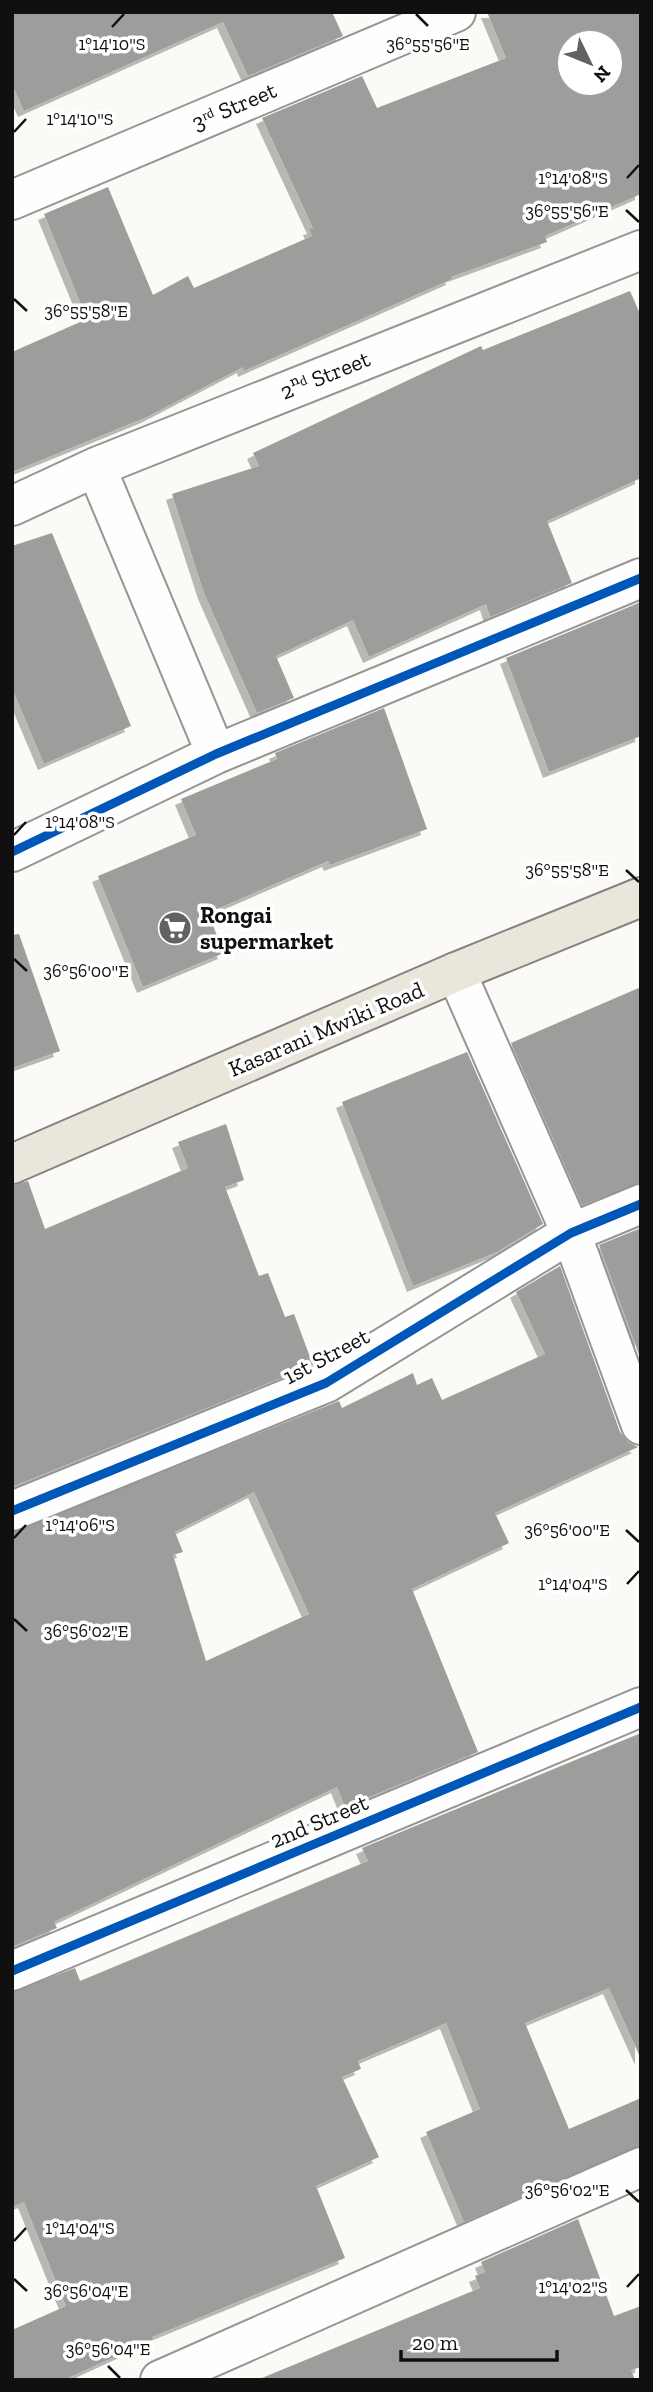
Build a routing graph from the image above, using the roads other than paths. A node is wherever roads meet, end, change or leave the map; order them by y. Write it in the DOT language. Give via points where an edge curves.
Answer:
graph roads {
  1 [pos="456,12"];
  2 [pos="12,200"];
  3 [pos="641,250"];
  4 [pos="96,467"];
  5 [pos="12,506"];
  6 [pos="641,578"];
  7 [pos="216,754"];
  8 [pos="12,852"];
  9 [pos="641,897"];
  10 [pos="456,972"];
  11 [pos="12,1164"];
  12 [pos="641,1204"];
  13 [pos="571,1233"];
  14 [pos="641,1425"];
  15 [pos="12,1511"];
  16 [pos="641,1707"];
  17 [pos="12,1971"];
  18 [pos="641,2167"];
  19 [pos="160,2380"];
  1 -- 2 [label="street, 3ʳᵈ Street"];
  3 -- 4 [label="street, 2ⁿᵈ Street"];
  4 -- 5 [label="street, 2ⁿᵈ Street"];
  4 -- 7 [label="street"];
  6 -- 7 [label="street"];
  7 -- 8 [label="street"];
  9 -- 10 [label="main road, Kasarani Mwiki Road"];
  10 -- 11 [label="main road, Kasarani Mwiki Road"];
  10 -- 13 [label="street"];
  12 -- 13 [label="street, 1st Street"];
  13 -- 14 [label="street"];
  13 -- 15 [label="street, 1st Street" via="326,1383"];
  16 -- 17 [label="street, 2nd Street"];
  18 -- 19 [label="street"];
}
